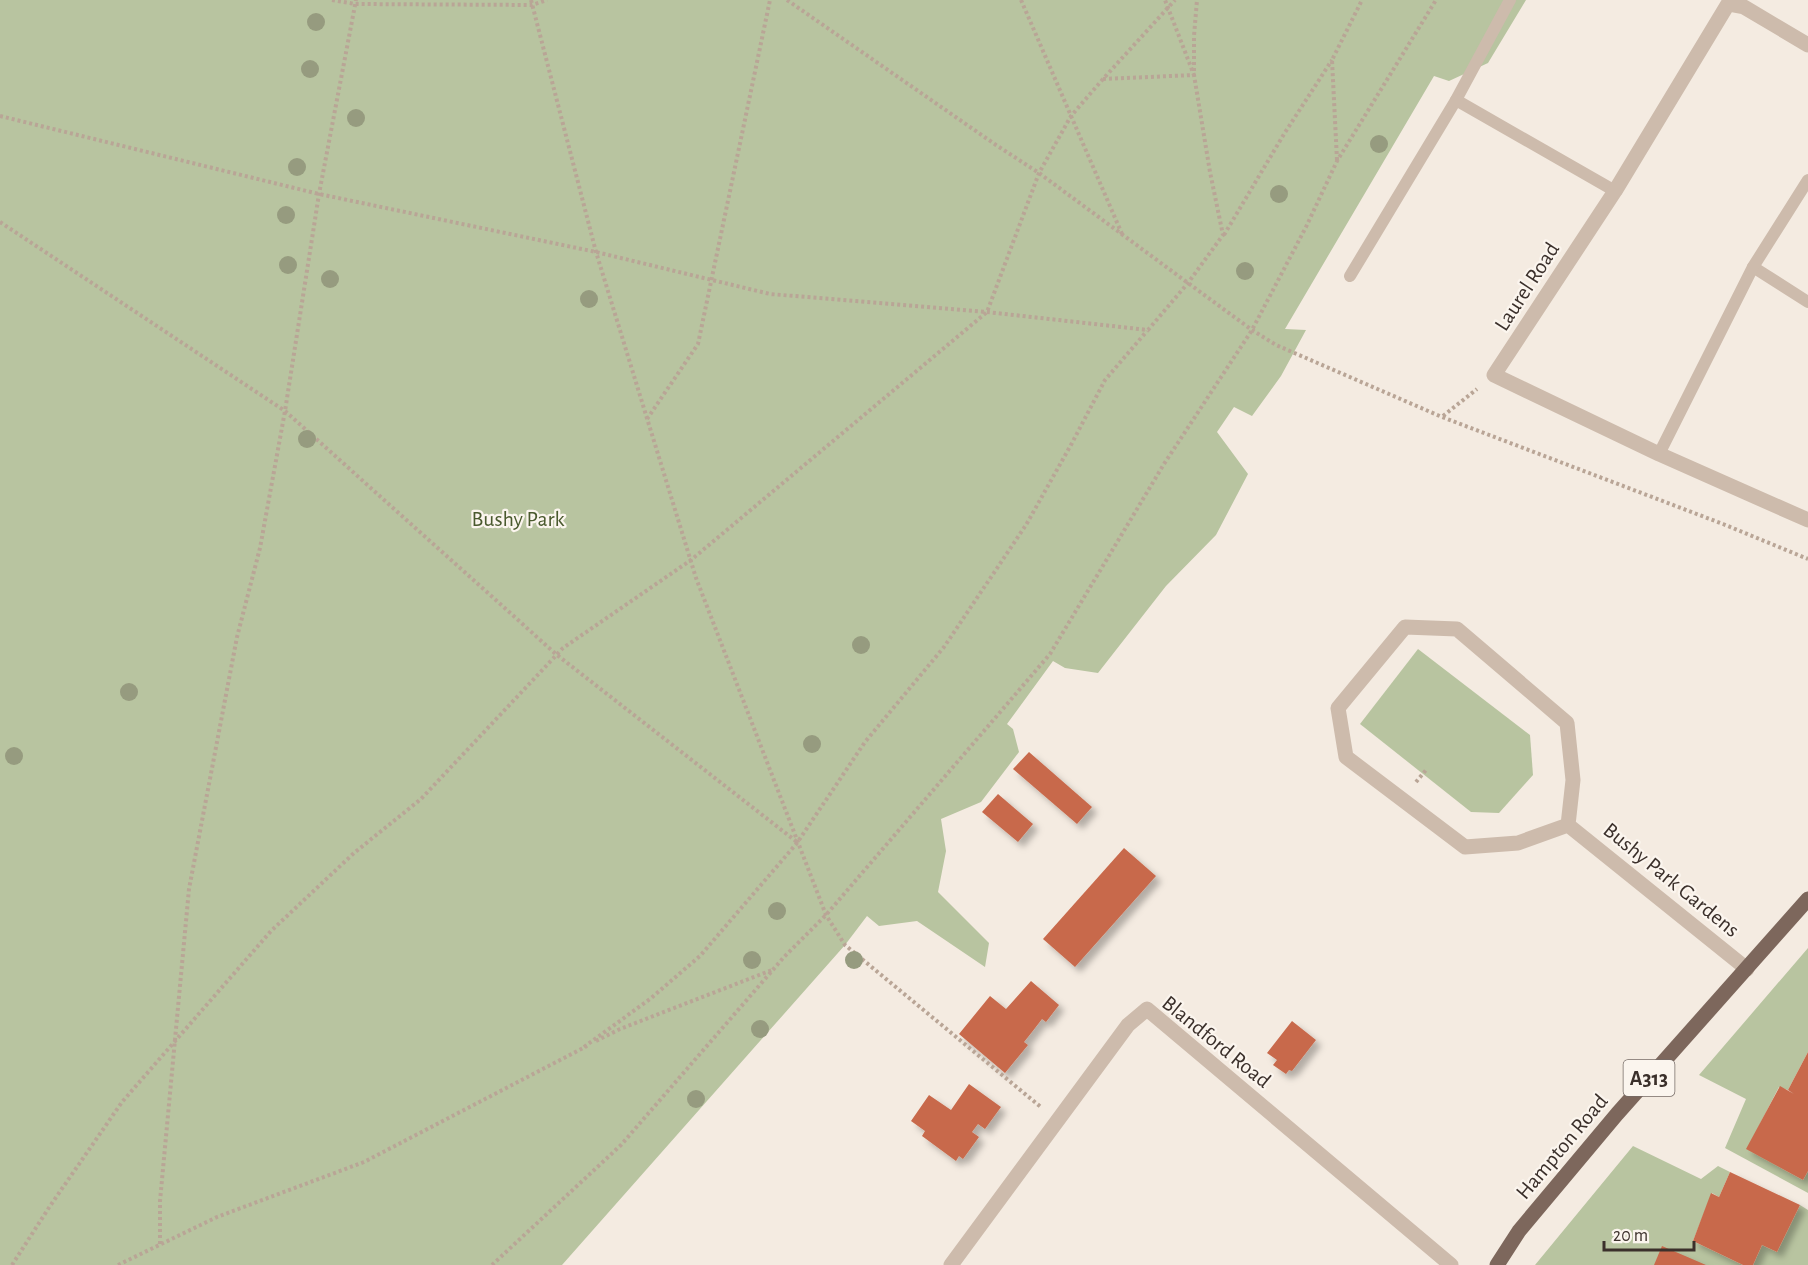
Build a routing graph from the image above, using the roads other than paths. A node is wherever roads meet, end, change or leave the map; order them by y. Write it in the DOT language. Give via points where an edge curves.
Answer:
graph roads {
  1 [pos="1510,0"];
  2 [pos="1808,45"];
  3 [pos="1456,100"];
  4 [pos="1808,180"];
  5 [pos="1615,191"];
  6 [pos="1753,267"];
  7 [pos="1350,276"];
  8 [pos="1808,302"];
  9 [pos="1659,454"];
  10 [pos="1808,520"];
  11 [pos="1568,825"];
  12 [pos="1808,898"];
  13 [pos="1747,969"];
  14 [pos="951,1265"];
  15 [pos="1451,1265"];
  16 [pos="1497,1265"];
  1 -- 3 [label="lane"];
  2 -- 5 [label="street, Laurel Road" via="1744,7 1728,4"];
  3 -- 5 [label="lane"];
  3 -- 7 [label="lane"];
  4 -- 6 [label="lane"];
  5 -- 9 [label="street, Laurel Road" via="1494,375"];
  6 -- 8 [label="lane"];
  6 -- 9 [label="lane"];
  9 -- 10 [label="street"];
  11 -- 11 [label="street, Bushy Park Gardens" via="1573,780 1567,723 1457,629 1405,627 1338,708 1346,757 1465,847 1518,843"];
  11 -- 13 [label="street, Bushy Park Gardens"];
  12 -- 13 [label="main road, Hampton Road / A313"];
  13 -- 16 [label="main road, Hampton Road / A313" via="1617,1114 1519,1231"];
  14 -- 15 [label="street, Blandford Road" via="1128,1025 1147,1009"];
}
